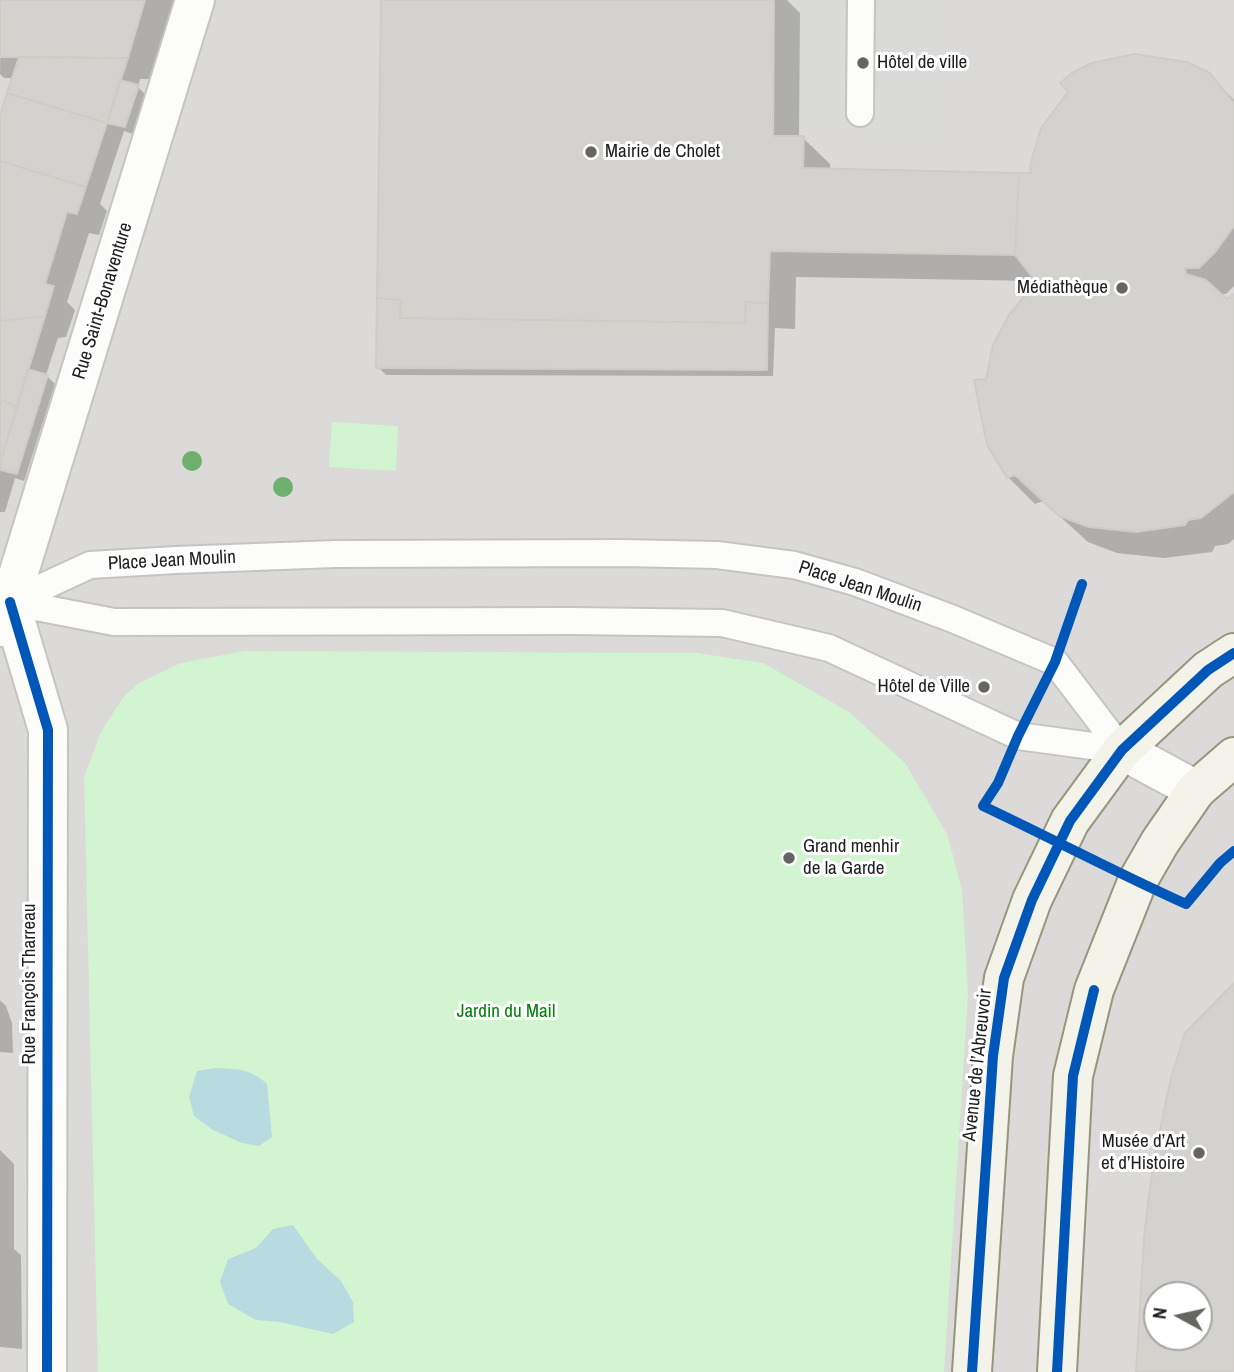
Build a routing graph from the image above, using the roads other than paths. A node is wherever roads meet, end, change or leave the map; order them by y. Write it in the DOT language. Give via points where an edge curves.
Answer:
graph roads {
  1 [pos="195,0"];
  2 [pos="861,0"];
  3 [pos="860,113"];
  4 [pos="3,608"];
  5 [pos="1234,653"];
  6 [pos="1122,750"];
  7 [pos="1234,757"];
  8 [pos="1196,790"];
  9 [pos="47,1372"];
  10 [pos="972,1372"];
  11 [pos="1056,1372"];
  1 -- 4 [label="street, Rue Saint-Bonaventure"];
  2 -- 3 [label="lane"];
  4 -- 6 [label="lane, Place Jean Moulin" via="114,622 722,622 829,648 1018,737"];
  4 -- 6 [label="lane, Place Jean Moulin" via="90,565 112,563 462,553 717,555 768,561 855,582 1055,662"];
  4 -- 9 [label="street, Rue François Tharreau" via="48,730"];
  5 -- 6 [label="main road, Avenue de l’Abreuvoir" via="1208,670"];
  6 -- 8 [label="street, Place Jean Moulin"];
  6 -- 10 [label="main road, Avenue de l’Abreuvoir" via="1070,821 1032,900 1004,978 993,1056"];
  7 -- 8 [label="main road"];
  8 -- 11 [label="main road" via="1137,882 1094,990 1073,1076"];
}
